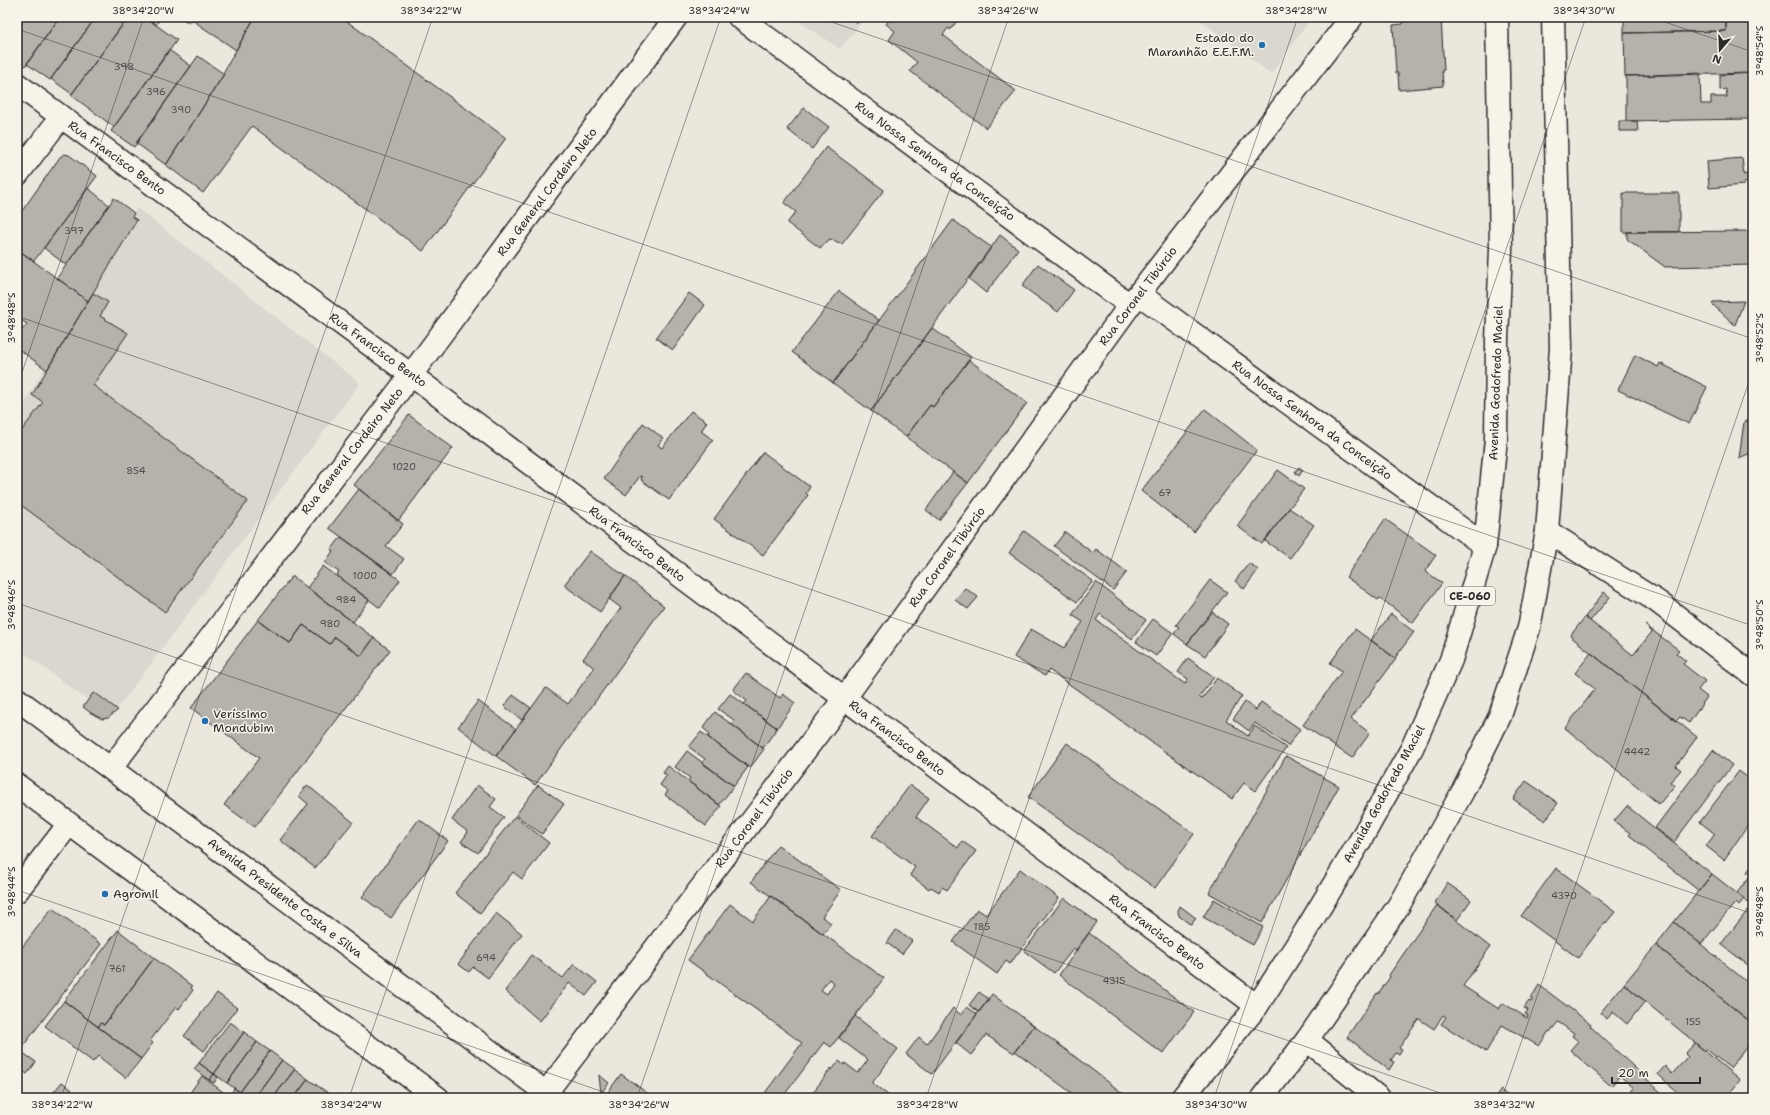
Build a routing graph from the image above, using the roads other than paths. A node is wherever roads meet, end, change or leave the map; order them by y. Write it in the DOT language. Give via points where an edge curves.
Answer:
graph roads {
  1 [pos="676,17"];
  2 [pos="739,17"];
  3 [pos="1352,17"];
  4 [pos="1497,17"];
  5 [pos="1552,17"];
  6 [pos="17,84"];
  7 [pos="61,117"];
  8 [pos="17,175"];
  9 [pos="1135,300"];
  10 [pos="411,375"];
  11 [pos="1547,531"];
  12 [pos="1485,546"];
  13 [pos="1753,675"];
  14 [pos="17,699"];
  15 [pos="844,699"];
  16 [pos="110,768"];
  17 [pos="17,785"];
  18 [pos="69,824"];
  19 [pos="17,891"];
  20 [pos="1257,1006"];
  21 [pos="1306,1040"];
  22 [pos="547,1096"];
  23 [pos="438,1098"];
  24 [pos="1182,1098"];
  25 [pos="1262,1098"];
  26 [pos="1379,1098"];
  1 -- 10 [label="street, Rua General Cordeiro Neto"];
  2 -- 9 [label="street, Rua Nossa Senhora da Conceição"];
  3 -- 9 [label="street, Rua Coronel Tibúrcio"];
  4 -- 12 [label="street, Avenida Godofredo Maciel / CE-060" via="1501,250 1496,439"];
  5 -- 11 [label="street" via="1561,348"];
  6 -- 7 [label="street, Rua Francisco Bento"];
  7 -- 8 [label="street"];
  7 -- 10 [label="street, Rua Francisco Bento"];
  9 -- 12 [label="street, Rua Nossa Senhora da Conceição"];
  9 -- 15 [label="street, Rua Coronel Tibúrcio"];
  10 -- 15 [label="street, Rua Francisco Bento"];
  10 -- 16 [label="street, Rua General Cordeiro Neto"];
  11 -- 13 [label="street" via="1658,602"];
  11 -- 21 [label="street" via="1529,628 1500,716 1463,791 1399,905"];
  12 -- 20 [label="street, Avenida Godofredo Maciel / CE-060" via="1451,660 1412,748 1357,848"];
  14 -- 16 [label="street, Avenida Presidente Costa e Silva"];
  15 -- 20 [label="street, Rua Francisco Bento"];
  15 -- 22 [label="street, Rua Coronel Tibúrcio"];
  16 -- 22 [label="street, Avenida Presidente Costa e Silva"];
  17 -- 18 [label="street"];
  18 -- 19 [label="street"];
  18 -- 23 [label="street"];
  20 -- 24 [label="street, Avenida Godofredo Maciel / CE-060"];
  21 -- 25 [label="street"];
  21 -- 26 [label="street"];
}
